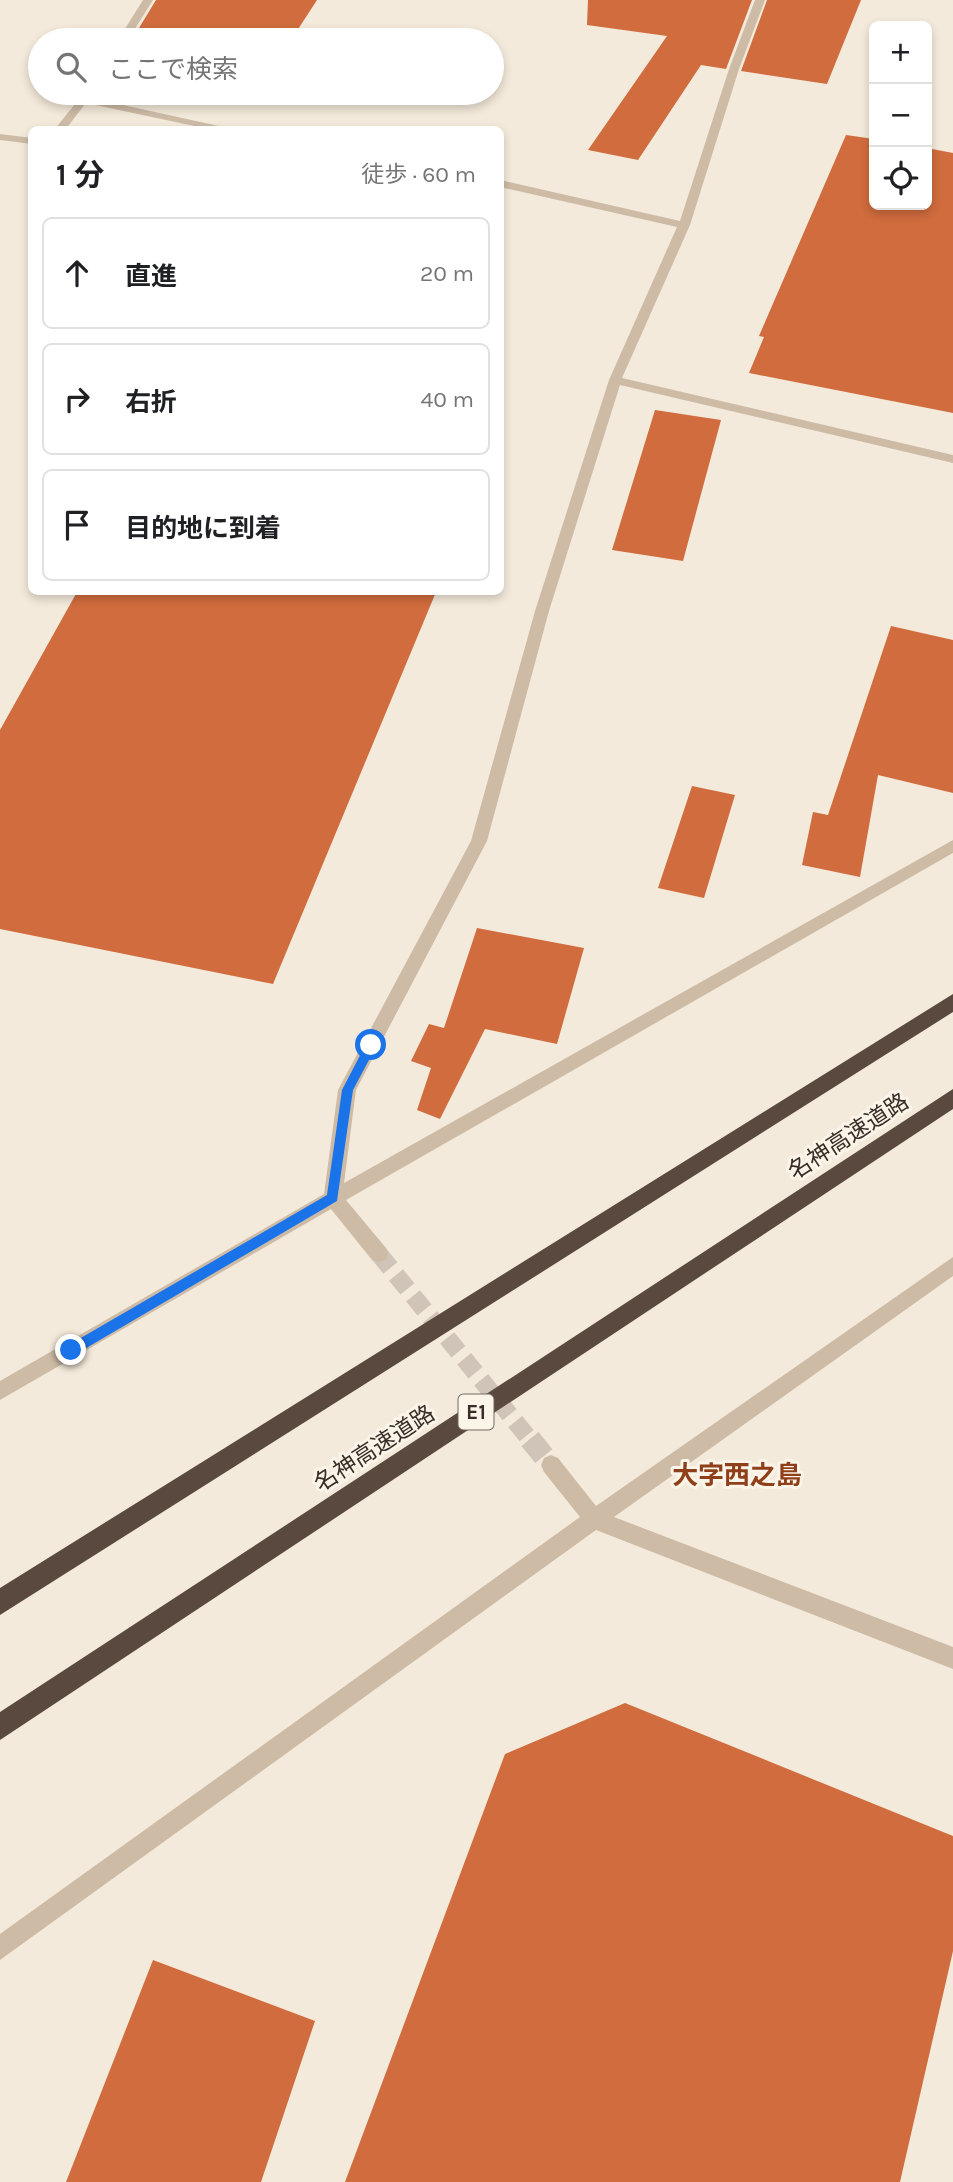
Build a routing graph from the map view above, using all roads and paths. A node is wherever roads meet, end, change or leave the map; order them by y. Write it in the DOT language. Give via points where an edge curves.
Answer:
graph roads {
  1 [pos="148,0"];
  2 [pos="760,0"];
  3 [pos="130,28"];
  4 [pos="80,105"];
  5 [pos="125,105"];
  6 [pos="62,126"];
  7 [pos="215,126"];
  8 [pos="0,137"];
  9 [pos="28,140"];
  10 [pos="504,184"];
  11 [pos="684,225"];
  12 [pos="615,380"];
  13 [pos="953,458"];
  14 [pos="953,846"];
  15 [pos="953,1002"];
  16 [pos="953,1098"];
  17 [pos="333,1198"];
  18 [pos="379,1254"];
  19 [pos="953,1265"];
  20 [pos="0,1391"];
  21 [pos="551,1465"];
  22 [pos="594,1519"];
  23 [pos="0,1602"];
  24 [pos="953,1658"];
  25 [pos="0,1727"];
  26 [pos="0,1948"];
  1 -- 3 [label="street"];
  2 -- 11 [label="street"];
  4 -- 6 [label="street"];
  5 -- 7 [label="street"];
  8 -- 9 [label="street"];
  10 -- 11 [label="street"];
  11 -- 12 [label="street"];
  12 -- 13 [label="street"];
  12 -- 17 [label="street" via="542,611 478,841 347,1090"];
  14 -- 17 [label="street"];
  15 -- 23 [label="highway"];
  16 -- 25 [label="highway, 名神高速道路 / E1"];
  17 -- 18 [label="street"];
  17 -- 20 [label="street"];
  19 -- 22 [label="street"];
  21 -- 22 [label="street"];
  22 -- 24 [label="street"];
  22 -- 26 [label="street"];
}
